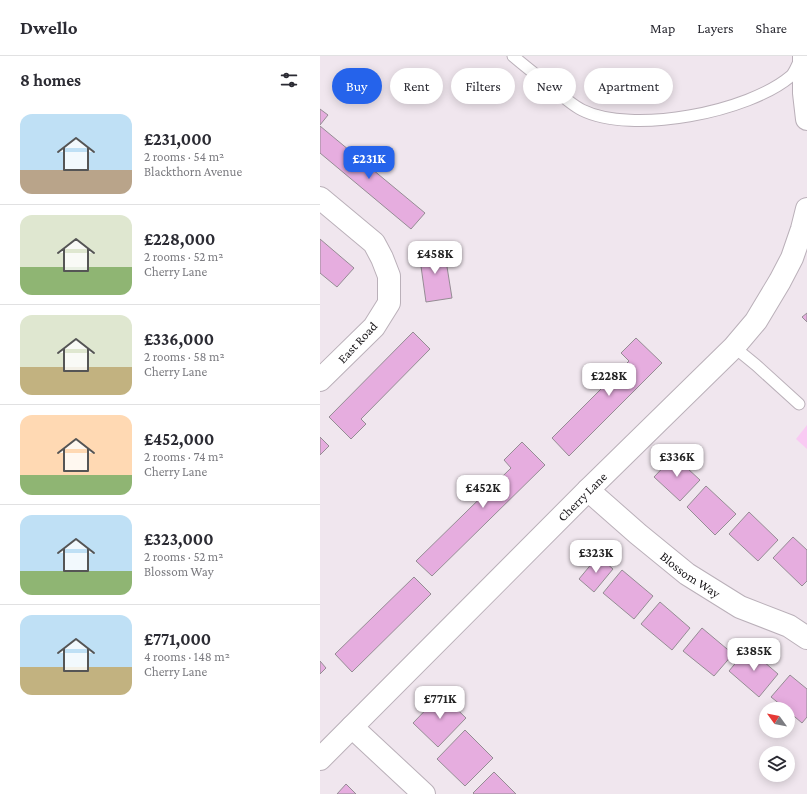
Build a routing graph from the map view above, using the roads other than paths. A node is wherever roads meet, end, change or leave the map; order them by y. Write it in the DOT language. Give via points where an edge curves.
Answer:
graph roads {
  1 [pos="803,56"];
  2 [pos="514,57"];
  3 [pos="807,118"];
  4 [pos="320,198"];
  5 [pos="807,209"];
  6 [pos="734,347"];
  7 [pos="320,380"];
  8 [pos="799,404"];
  9 [pos="588,490"];
  10 [pos="807,638"];
  11 [pos="352,727"];
  12 [pos="320,759"];
  13 [pos="424,794"];
  1 -- 2 [label="lane" via="792,75 751,100 721,110 643,121 612,119 582,110"];
  1 -- 3 [label="street"];
  4 -- 7 [label="street, East Road" via="374,242 389,276 388,303 374,327"];
  5 -- 6 [label="street, Cherry Lane" via="792,258 780,281 756,321"];
  6 -- 8 [label="lane"];
  6 -- 9 [label="street, Cherry Lane"];
  9 -- 10 [label="street, Blossom Way" via="687,574 740,607 789,626"];
  9 -- 11 [label="street, Cherry Lane"];
  11 -- 12 [label="street, Cherry Lane"];
  11 -- 13 [label="street"];
}
